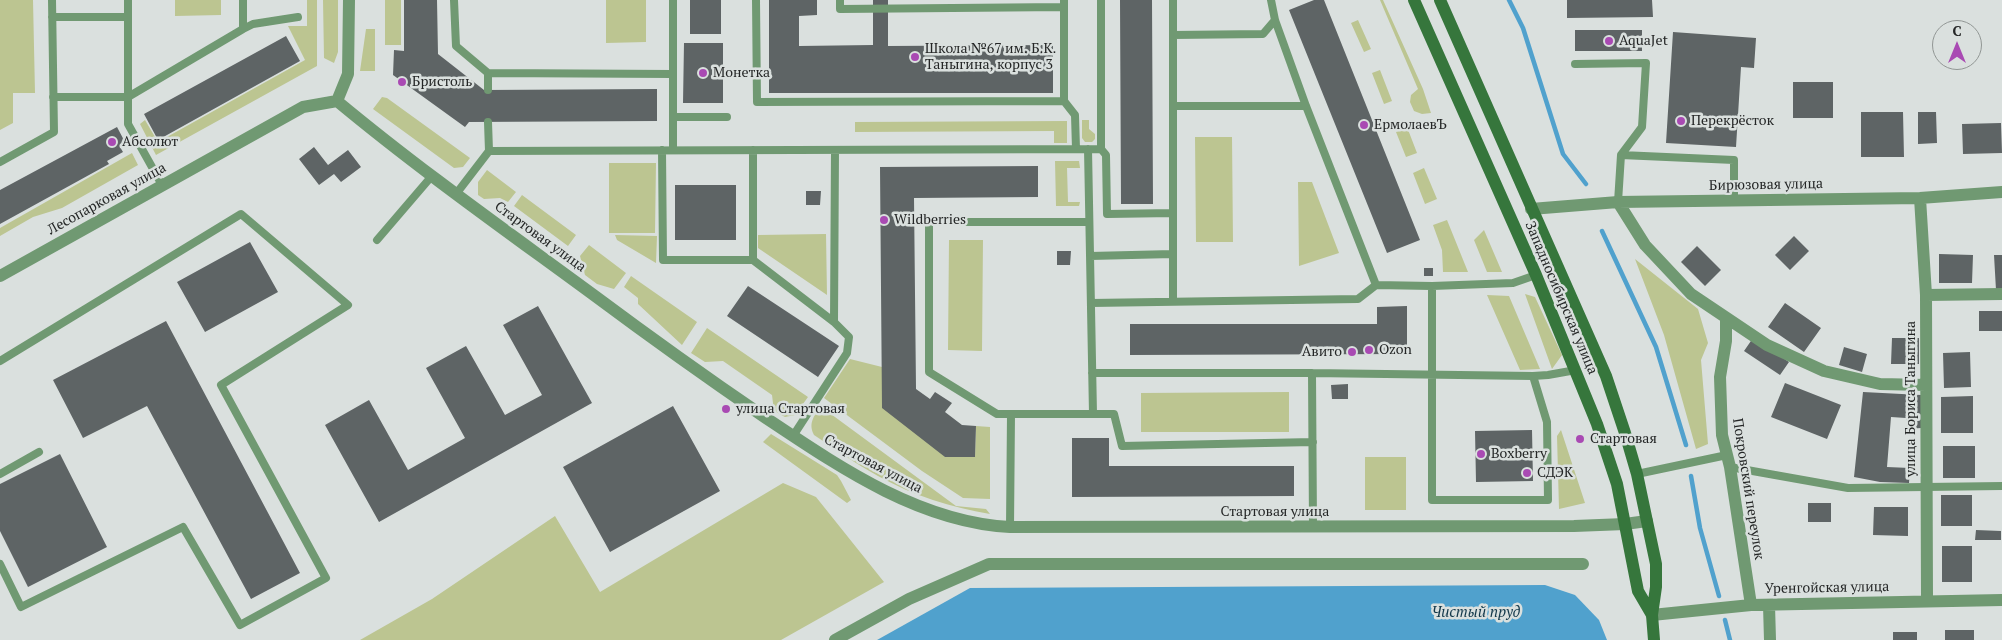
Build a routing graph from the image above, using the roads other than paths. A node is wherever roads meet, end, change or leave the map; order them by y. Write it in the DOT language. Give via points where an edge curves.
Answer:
graph roads {
  1 [pos="52,0"];
  2 [pos="128,0"];
  3 [pos="243,0"];
  4 [pos="349,0"];
  5 [pos="454,0"];
  6 [pos="673,0"];
  7 [pos="756,0"];
  8 [pos="840,0"];
  9 [pos="1101,0"];
  10 [pos="1173,0"];
  11 [pos="1271,0"];
  12 [pos="1414,0"];
  13 [pos="1440,0"];
  14 [pos="1064,4"];
  15 [pos="128,16"];
  16 [pos="298,16"];
  17 [pos="52,17"];
  18 [pos="1275,20"];
  19 [pos="243,29"];
  20 [pos="1173,34"];
  21 [pos="1575,64"];
  22 [pos="488,73"];
  23 [pos="673,74"];
  24 [pos="488,90"];
  25 [pos="128,96"];
  26 [pos="53,97"];
  27 [pos="337,100"];
  28 [pos="1064,101"];
  29 [pos="1174,106"];
  30 [pos="1306,106"];
  31 [pos="674,116"];
  32 [pos="727,116"];
  33 [pos="488,122"];
  34 [pos="1076,149"];
  35 [pos="1088,149"];
  36 [pos="1101,149"];
  37 [pos="662,150"];
  38 [pos="673,150"];
  39 [pos="753,150"];
  40 [pos="835,150"];
  41 [pos="489,151"];
  42 [pos="1622,155"];
  43 [pos="0,162"];
  44 [pos="431,177"];
  45 [pos="162,185"];
  46 [pos="2002,192"];
  47 [pos="456,194"];
  48 [pos="1920,198"];
  49 [pos="1734,200"];
  50 [pos="1618,202"];
  51 [pos="1531,209"];
  52 [pos="1173,213"];
  53 [pos="1089,222"];
  54 [pos="377,240"];
  55 [pos="1173,254"];
  56 [pos="1090,256"];
  57 [pos="753,260"];
  58 [pos="1536,275"];
  59 [pos="0,276"];
  60 [pos="1376,285"];
  61 [pos="1432,286"];
  62 [pos="2002,294"];
  63 [pos="1926,295"];
  64 [pos="1173,301"];
  65 [pos="1091,303"];
  66 [pos="1726,318"];
  67 [pos="834,322"];
  68 [pos="0,361"];
  69 [pos="1576,370"];
  70 [pos="1092,373"];
  71 [pos="1312,373"];
  72 [pos="1432,374"];
  73 [pos="1533,376"];
  74 [pos="1926,385"];
  75 [pos="1011,414"];
  76 [pos="1093,414"];
  77 [pos="793,436"];
  78 [pos="1313,442"];
  79 [pos="39,452"];
  80 [pos="1727,455"];
  81 [pos="1730,467"];
  82 [pos="0,474"];
  83 [pos="1636,474"];
  84 [pos="2002,486"];
  85 [pos="1926,488"];
  86 [pos="1647,521"];
  87 [pos="1625,524"];
  88 [pos="1010,527"];
  89 [pos="1313,527"];
  90 [pos="0,564"];
  91 [pos="1583,564"];
  92 [pos="2002,600"];
  93 [pos="1927,601"];
  94 [pos="1751,605"];
  95 [pos="1768,605"];
  96 [pos="1652,615"];
  97 [pos="835,640"];
  98 [pos="1654,640"];
  99 [pos="1770,640"];
  1 -- 17 [label="lane"];
  2 -- 15 [label="lane"];
  3 -- 19 [label="lane"];
  4 -- 27 [label="street" via="348,74"];
  5 -- 22 [label="lane" via="456,46"];
  6 -- 23 [label="lane"];
  7 -- 28 [label="lane" via="757,102"];
  8 -- 14 [label="lane" via="840,8"];
  9 -- 36 [label="lane"];
  10 -- 20 [label="lane"];
  11 -- 18 [label="lane"];
  12 -- 58 [label="main road, Западносибирская улица"];
  13 -- 51 [label="main road, Западносибирская улица"];
  14 -- 28 [label="lane"];
  15 -- 17 [label="lane"];
  15 -- 25 [label="lane"];
  16 -- 19 [label="lane" via="252,24"];
  17 -- 26 [label="lane"];
  18 -- 20 [label="lane" via="1263,34"];
  18 -- 30 [label="lane"];
  19 -- 25 [label="lane"];
  20 -- 29 [label="lane"];
  21 -- 42 [label="lane" via="1646,63 1642,127"];
  22 -- 23 [label="lane"];
  22 -- 24 [label="lane"];
  23 -- 31 [label="lane"];
  25 -- 26 [label="lane"];
  25 -- 45 [label="lane" via="128,124"];
  26 -- 43 [label="lane" via="54,132"];
  27 -- 44 [label="street, Стартовая улица"];
  27 -- 45 [label="street, Лесопарковая улица" via="303,107"];
  28 -- 34 [label="lane" via="1075,115"];
  29 -- 30 [label="lane"];
  29 -- 52 [label="lane"];
  30 -- 60 [label="lane"];
  31 -- 32 [label="lane"];
  31 -- 38 [label="lane"];
  33 -- 41 [label="lane"];
  34 -- 35 [label="lane"];
  34 -- 40 [label="lane"];
  35 -- 36 [label="lane"];
  35 -- 53 [label="lane"];
  36 -- 52 [label="lane" via="1106,155 1107,214"];
  37 -- 38 [label="lane"];
  37 -- 41 [label="lane"];
  37 -- 57 [label="lane" via="663,260"];
  38 -- 39 [label="lane"];
  39 -- 40 [label="lane"];
  39 -- 57 [label="lane"];
  40 -- 67 [label="lane"];
  41 -- 47 [label="lane"];
  42 -- 49 [label="lane" via="1734,160"];
  42 -- 50 [label="lane"];
  44 -- 47 [label="street, Стартовая улица"];
  44 -- 54 [label="lane"];
  45 -- 59 [label="street, Лесопарковая улица"];
  46 -- 48 [label="street, Бирюзовая улица"];
  47 -- 77 [label="street, Стартовая улица" via="681,359"];
  48 -- 49 [label="street, Бирюзовая улица"];
  48 -- 63 [label="street, улица Бориса Таныгина"];
  49 -- 50 [label="street, Бирюзовая улица"];
  50 -- 51 [label="street, Бирюзовая улица"];
  50 -- 66 [label="street" via="1645,245 1692,294"];
  51 -- 83 [label="main road, Западносибирская улица" via="1606,376"];
  52 -- 55 [label="lane"];
  53 -- 56 [label="lane"];
  53 -- 75 [label="lane" via="929,222 929,372 997,414"];
  55 -- 56 [label="lane"];
  55 -- 64 [label="lane"];
  56 -- 65 [label="lane"];
  57 -- 67 [label="lane"];
  58 -- 61 [label="lane" via="1513,283"];
  58 -- 69 [label="main road, Западносибирская улица"];
  60 -- 61 [label="lane"];
  60 -- 64 [label="lane" via="1358,299"];
  61 -- 72 [label="lane"];
  62 -- 63 [label="street"];
  63 -- 74 [label="street, улица Бориса Таныгина"];
  64 -- 65 [label="lane"];
  65 -- 70 [label="lane"];
  66 -- 74 [label="street" via="1767,345 1824,371 1880,384"];
  66 -- 80 [label="street, Покровский переулок" via="1720,377 1722,435"];
  67 -- 77 [label="lane" via="849,337 846,353"];
  68 -- 90 [label="lane" via="241,214 348,305 221,385 326,578 240,625 183,527 21,607"];
  69 -- 73 [label="lane"];
  69 -- 87 [label="main road, Западносибирская улица" via="1617,484"];
  70 -- 71 [label="lane"];
  70 -- 76 [label="lane"];
  71 -- 72 [label="lane"];
  71 -- 78 [label="lane"];
  72 -- 73 [label="lane"];
  72 -- 73 [label="lane" via="1432,500 1548,500 1546,422"];
  74 -- 85 [label="street, улица Бориса Таныгина"];
  75 -- 76 [label="lane"];
  75 -- 88 [label="lane"];
  76 -- 78 [label="lane" via="1114,414 1122,446"];
  77 -- 88 [label="street, Стартовая улица" via="896,497 944,516"];
  78 -- 89 [label="lane"];
  79 -- 82 [label="lane"];
  80 -- 81 [label="street, Покровский переулок"];
  80 -- 83 [label="lane"];
  81 -- 85 [label="lane" via="1848,488"];
  81 -- 94 [label="street, Покровский переулок"];
  83 -- 86 [label="main road, Западносибирская улица"];
  84 -- 85 [label="lane"];
  85 -- 93 [label="street, улица Бориса Таныгина"];
  86 -- 87 [label="street, Стартовая улица"];
  86 -- 96 [label="main road, Западносибирская улица" via="1656,564"];
  87 -- 89 [label="street, Стартовая улица"];
  87 -- 96 [label="main road, Западносибирская улица" via="1638,591"];
  88 -- 89 [label="street, Стартовая улица"];
  91 -- 97 [label="street" via="989,564 909,599"];
  92 -- 93 [label="street, Уренгойская улица"];
  93 -- 95 [label="street, Уренгойская улица"];
  94 -- 95 [label="street, Уренгойская улица"];
  94 -- 96 [label="street, Уренгойская улица"];
  95 -- 99 [label="street"];
  96 -- 98 [label="main road, Западносибирская улица"];
}
